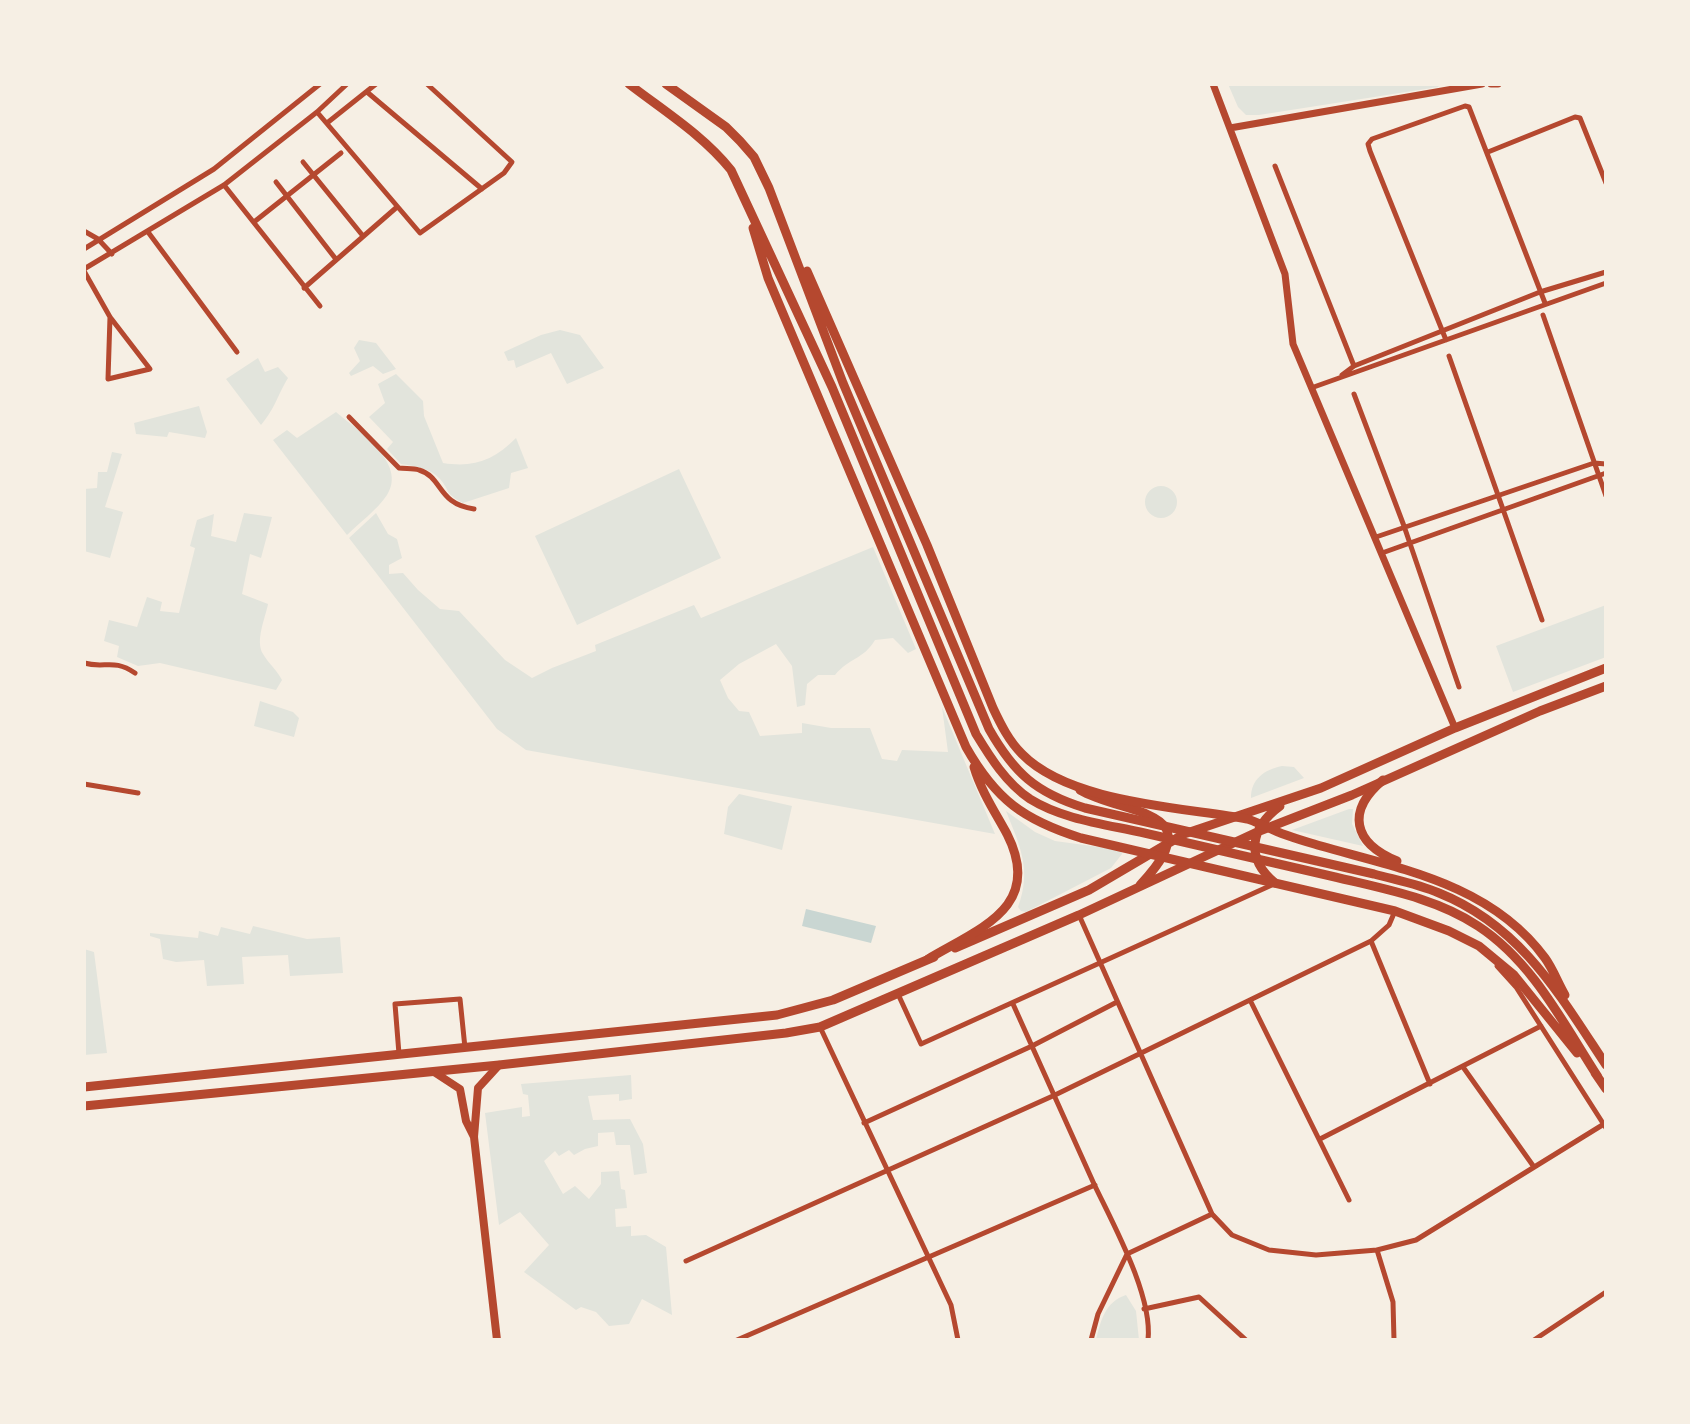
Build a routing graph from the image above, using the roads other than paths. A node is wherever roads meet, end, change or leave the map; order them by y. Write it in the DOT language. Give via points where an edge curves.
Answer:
graph roads {
  1 [pos="320,84"];
  2 [pos="347,84"];
  3 [pos="376,84"];
  4 [pos="427,84"];
  5 [pos="629,84"];
  6 [pos="666,84"];
  7 [pos="1213,84"];
  8 [pos="1450,84"];
  9 [pos="1482,84"];
  10 [pos="1491,84"];
  11 [pos="1498,84"];
  12 [pos="367,92"];
  13 [pos="1438,92"];
  14 [pos="317,112"];
  15 [pos="327,123"];
  16 [pos="1230,128"];
  17 [pos="1488,152"];
  18 [pos="341,153"];
  19 [pos="303,162"];
  20 [pos="1275,166"];
  21 [pos="313,176"];
  22 [pos="276,182"];
  23 [pos="1606,183"];
  24 [pos="224,185"];
  25 [pos="769,188"];
  26 [pos="482,189"];
  27 [pos="287,196"];
  28 [pos="744,198"];
  29 [pos="397,207"];
  30 [pos="254,222"];
  31 [pos="84,231"];
  32 [pos="148,232"];
  33 [pos="363,236"];
  34 [pos="98,239"];
  35 [pos="84,249"];
  36 [pos="112,254"];
  37 [pos="335,258"];
  38 [pos="84,270"];
  39 [pos="1606,272"];
  40 [pos="1606,283"];
  41 [pos="304,288"];
  42 [pos="1540,292"];
  43 [pos="1545,303"];
  44 [pos="320,306"];
  45 [pos="1543,315"];
  46 [pos="110,317"];
  47 [pos="1443,331"];
  48 [pos="1446,340"];
  49 [pos="237,352"];
  50 [pos="1449,356"];
  51 [pos="1354,366"];
  52 [pos="1357,373"];
  53 [pos="1342,376"];
  54 [pos="1311,388"];
  55 [pos="1354,394"];
  56 [pos="349,417"];
  57 [pos="1594,463"];
  58 [pos="1606,464"];
  59 [pos="1606,473"];
  60 [pos="1599,477"];
  61 [pos="1497,494"];
  62 [pos="1606,496"];
  63 [pos="474,509"];
  64 [pos="1503,510"];
  65 [pos="1404,526"];
  66 [pos="1376,537"];
  67 [pos="1409,542"];
  68 [pos="1382,553"];
  69 [pos="1542,620"];
  70 [pos="84,663"];
  71 [pos="1606,668"];
  72 [pos="135,673"];
  73 [pos="1606,686"];
  74 [pos="1459,687"];
  75 [pos="1455,728"];
  76 [pos="969,752"];
  77 [pos="1383,780"];
  78 [pos="84,784"];
  79 [pos="1070,785"];
  80 [pos="138,793"];
  81 [pos="1283,803"];
  82 [pos="1230,817"];
  83 [pos="1263,828"];
  84 [pos="1167,844"];
  85 [pos="1149,855"];
  86 [pos="1161,858"];
  87 [pos="1189,864"];
  88 [pos="1429,876"];
  89 [pos="1274,884"];
  90 [pos="1286,887"];
  91 [pos="1135,890"];
  92 [pos="1395,911"];
  93 [pos="1079,915"];
  94 [pos="1371,941"];
  95 [pos="1479,946"];
  96 [pos="928,959"];
  97 [pos="1101,964"];
  98 [pos="898,994"];
  99 [pos="1250,1000"];
  100 [pos="1117,1002"];
  101 [pos="1013,1004"];
  102 [pos="1580,1025"];
  103 [pos="1541,1026"];
  104 [pos="820,1027"];
  105 [pos="1032,1046"];
  106 [pos="465,1048"];
  107 [pos="1141,1053"];
  108 [pos="399,1055"];
  109 [pos="499,1065"];
  110 [pos="1606,1065"];
  111 [pos="1463,1067"];
  112 [pos="431,1071"];
  113 [pos="1598,1077"];
  114 [pos="1430,1084"];
  115 [pos="84,1087"];
  116 [pos="1606,1089"];
  117 [pos="1055,1095"];
  118 [pos="84,1106"];
  119 [pos="864,1123"];
  120 [pos="1605,1126"];
  121 [pos="474,1137"];
  122 [pos="1320,1139"];
  123 [pos="1534,1167"];
  124 [pos="887,1171"];
  125 [pos="1095,1185"];
  126 [pos="1349,1200"];
  127 [pos="1212,1214"];
  128 [pos="1377,1250"];
  129 [pos="1127,1254"];
  130 [pos="927,1258"];
  131 [pos="686,1261"];
  132 [pos="1606,1292"];
  133 [pos="1144,1309"];
  134 [pos="497,1340"];
  135 [pos="737,1340"];
  136 [pos="958,1340"];
  137 [pos="1091,1340"];
  138 [pos="1148,1340"];
  139 [pos="1246,1340"];
  140 [pos="1394,1340"];
  141 [pos="1534,1340"];
  1 -- 34 [label="street" via="214,169"];
  2 -- 14 [label="street"];
  3 -- 12 [label="street"];
  4 -- 26 [label="street" via="512,162"];
  5 -- 28 [label="main road" via="719,154"];
  6 -- 25 [label="main road" via="740,141"];
  7 -- 16 [label="street"];
  8 -- 13 [label="street"];
  9 -- 13 [label="street"];
  10 -- 11 [label="street"];
  12 -- 15 [label="street"];
  12 -- 26 [label="street"];
  13 -- 16 [label="street"];
  14 -- 15 [label="street"];
  14 -- 24 [label="street"];
  15 -- 29 [label="street"];
  16 -- 54 [label="street" via="1285,274 1293,344"];
  17 -- 23 [label="street" via="1580,118"];
  17 -- 42 [label="street"];
  17 -- 47 [label="street" via="1465,106 1368,144"];
  18 -- 21 [label="street"];
  19 -- 21 [label="street"];
  20 -- 51 [label="street"];
  21 -- 27 [label="street"];
  21 -- 33 [label="street"];
  22 -- 27 [label="street"];
  24 -- 30 [label="street"];
  24 -- 32 [label="street"];
  25 -- 79 [label="main road" via="903,488 1004,732 1042,771"];
  25 -- 102 [label="main road" via="843,383 989,729 1019,774 1059,800 1085,808 1436,891 1495,923 1537,965"];
  26 -- 29 [label="street" via="420,233"];
  27 -- 30 [label="street"];
  27 -- 37 [label="street"];
  28 -- 76 [label="main road" via="768,278"];
  28 -- 113 [label="main road" via="832,387 976,734 1009,781 1030,799 1083,820 1432,903 1477,925 1528,969"];
  29 -- 33 [label="street"];
  30 -- 41 [label="street"];
  31 -- 34 [label="street"];
  32 -- 36 [label="street"];
  32 -- 49 [label="street"];
  33 -- 37 [label="street"];
  34 -- 35 [label="street"];
  34 -- 36 [label="street"];
  36 -- 38 [label="street"];
  37 -- 41 [label="street"];
  38 -- 46 [label="street"];
  39 -- 42 [label="street"];
  40 -- 43 [label="street"];
  41 -- 44 [label="street"];
  42 -- 43 [label="street"];
  42 -- 47 [label="street"];
  43 -- 48 [label="street"];
  45 -- 57 [label="street"];
  46 -- 46 [label="street" via="134,349 150,369 108,379"];
  47 -- 48 [label="street"];
  47 -- 51 [label="street"];
  48 -- 52 [label="street"];
  50 -- 61 [label="street"];
  51 -- 52 [label="street"];
  51 -- 53 [label="street"];
  52 -- 53 [label="street"];
  53 -- 54 [label="street"];
  54 -- 66 [label="street"];
  55 -- 65 [label="street"];
  56 -- 63 [label="street" via="399,468 419,470 433,478 457,507"];
  57 -- 58 [label="street"];
  57 -- 60 [label="street"];
  57 -- 61 [label="street"];
  59 -- 60 [label="street"];
  60 -- 62 [label="street"];
  60 -- 64 [label="street"];
  61 -- 64 [label="street"];
  61 -- 65 [label="street"];
  64 -- 67 [label="street"];
  64 -- 69 [label="street"];
  65 -- 66 [label="street"];
  65 -- 67 [label="street"];
  66 -- 68 [label="street"];
  67 -- 68 [label="street"];
  67 -- 74 [label="street"];
  68 -- 75 [label="street"];
  70 -- 72 [label="street" via="114,663"];
  71 -- 75 [label="main road"];
  73 -- 77 [label="main road"];
  75 -- 81 [label="main road"];
  76 -- 85 [label="main road" via="1000,796 1024,815 1052,829"];
  76 -- 96 [label="main road" via="1016,853 1017,889 997,919"];
  77 -- 83 [label="main road"];
  77 -- 88 [label="main road" via="1366,794 1360,809 1368,845"];
  78 -- 80 [label="street"];
  79 -- 82 [label="main road"];
  79 -- 84 [label="main road" via="1095,799 1147,812 1160,820"];
  81 -- 82 [label="main road"];
  81 -- 83 [label="main road"];
  82 -- 83 [label="main road"];
  82 -- 84 [label="main road"];
  83 -- 87 [label="main road"];
  83 -- 88 [label="main road"];
  83 -- 90 [label="main road" via="1256,854 1259,865"];
  84 -- 85 [label="main road"];
  84 -- 86 [label="main road"];
  85 -- 86 [label="main road"];
  85 -- 96 [label="main road" via="1089,890"];
  86 -- 87 [label="main road"];
  86 -- 91 [label="main road"];
  87 -- 89 [label="main road"];
  87 -- 91 [label="main road"];
  88 -- 102 [label="main road" via="1483,902 1525,934 1546,959"];
  89 -- 90 [label="main road"];
  89 -- 97 [label="street"];
  90 -- 92 [label="main road"];
  91 -- 93 [label="main road"];
  92 -- 94 [label="street" via="1389,925"];
  92 -- 95 [label="main road"];
  93 -- 97 [label="street"];
  93 -- 98 [label="main road"];
  94 -- 99 [label="street"];
  94 -- 114 [label="street"];
  95 -- 103 [label="street" via="1516,987"];
  95 -- 113 [label="main road" via="1514,975"];
  96 -- 106 [label="main road" via="800,1010"];
  97 -- 100 [label="street"];
  97 -- 101 [label="street"];
  98 -- 101 [label="street" via="921,1044"];
  98 -- 104 [label="main road"];
  99 -- 107 [label="street"];
  99 -- 122 [label="street"];
  100 -- 105 [label="street"];
  100 -- 107 [label="street"];
  101 -- 105 [label="street"];
  102 -- 110 [label="main road"];
  103 -- 111 [label="street"];
  103 -- 120 [label="street"];
  104 -- 109 [label="main road"];
  104 -- 119 [label="street"];
  105 -- 117 [label="street"];
  105 -- 119 [label="street"];
  106 -- 108 [label="main road"];
  106 -- 108 [label="street" via="460,999 395,1004"];
  107 -- 117 [label="street"];
  107 -- 127 [label="street"];
  108 -- 115 [label="main road"];
  109 -- 112 [label="main road"];
  109 -- 121 [label="main road" via="476,1094"];
  111 -- 114 [label="street"];
  111 -- 123 [label="street"];
  112 -- 118 [label="main road"];
  112 -- 121 [label="main road" via="460,1089"];
  113 -- 116 [label="main road"];
  114 -- 122 [label="street"];
  117 -- 124 [label="street"];
  117 -- 125 [label="street"];
  119 -- 124 [label="street"];
  120 -- 123 [label="street"];
  121 -- 134 [label="main road"];
  122 -- 126 [label="street"];
  123 -- 128 [label="street" via="1416,1240"];
  124 -- 130 [label="street"];
  124 -- 131 [label="street"];
  125 -- 129 [label="street"];
  125 -- 130 [label="street"];
  127 -- 128 [label="street" via="1232,1235 1269,1250 1316,1255"];
  127 -- 129 [label="street"];
  128 -- 140 [label="street" via="1393,1302"];
  129 -- 133 [label="street"];
  129 -- 137 [label="street"];
  130 -- 135 [label="street"];
  130 -- 136 [label="street" via="951,1305"];
  132 -- 141 [label="street"];
  133 -- 138 [label="street"];
  133 -- 139 [label="street" via="1199,1297"];
}
